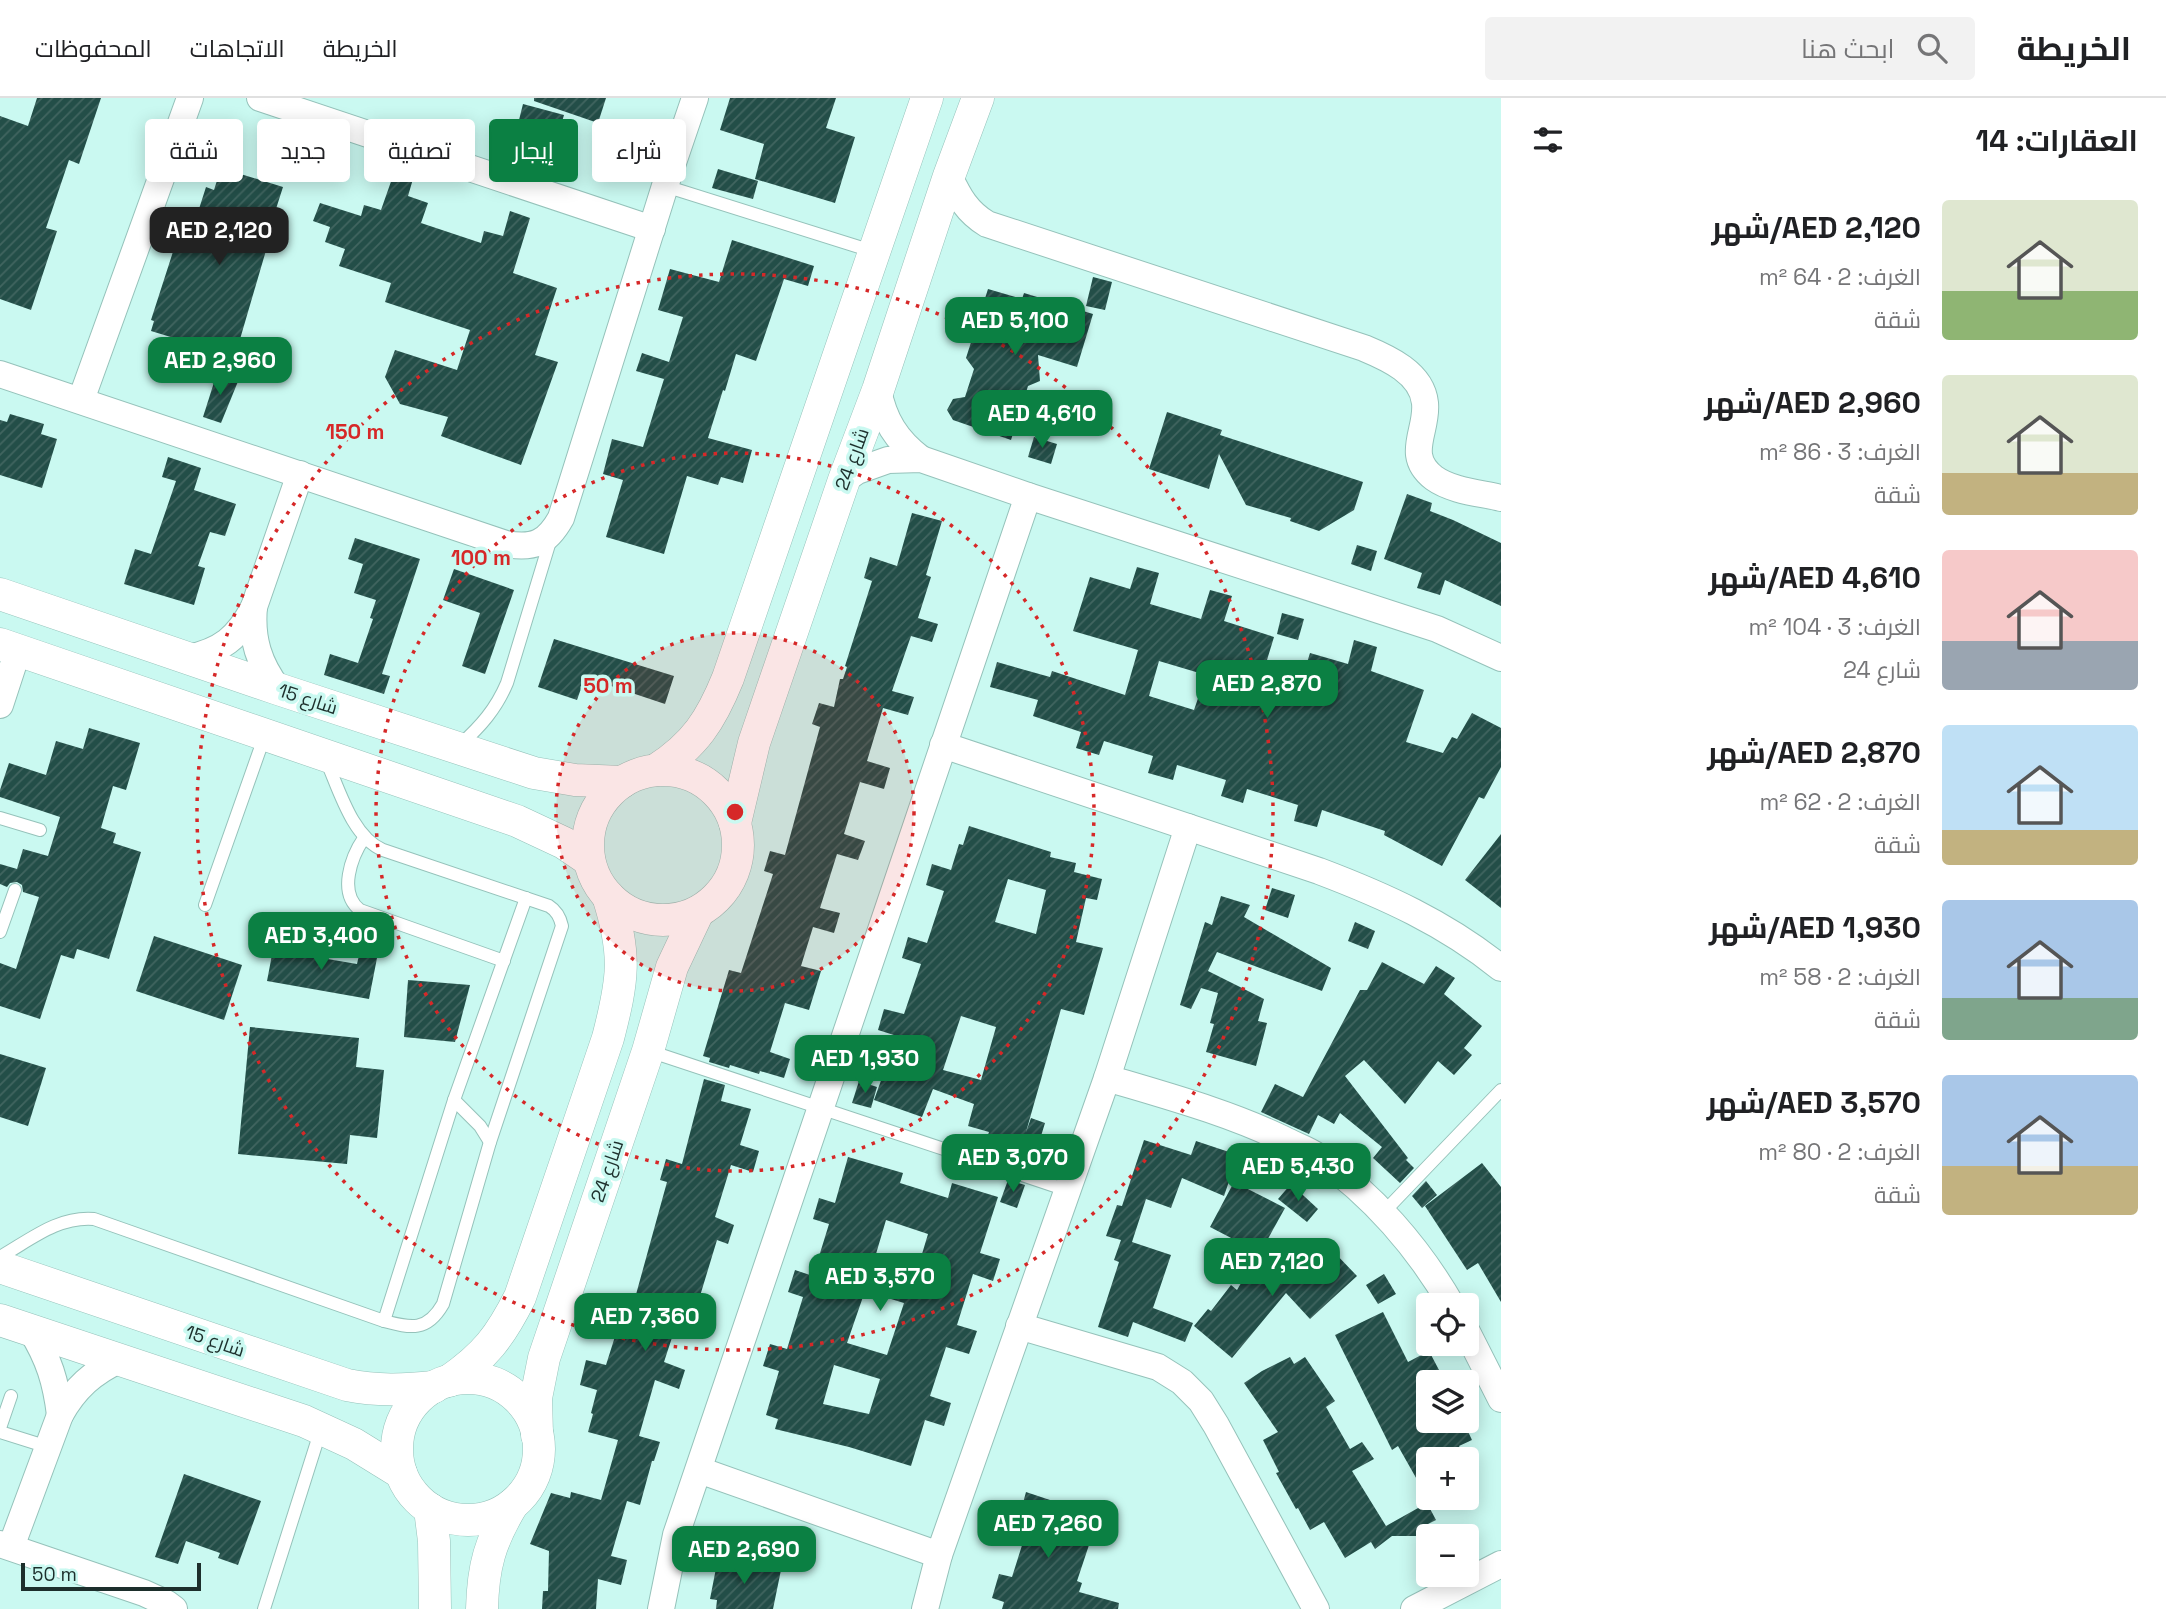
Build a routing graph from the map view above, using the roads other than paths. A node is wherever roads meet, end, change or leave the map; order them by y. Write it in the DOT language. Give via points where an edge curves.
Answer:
graph roads {
  1 [pos="190,98"];
  2 [pos="260,98"];
  3 [pos="695,98"];
  4 [pos="928,98"];
  5 [pos="978,98"];
  6 [pos="949,176"];
  7 [pos="665,186"];
  8 [pos="652,229"];
  9 [pos="875,252"];
  10 [pos="0,374"];
  11 [pos="878,390"];
  12 [pos="81,400"];
  13 [pos="920,459"];
  14 [pos="300,474"];
  15 [pos="844,480"];
  16 [pos="1028,496"];
  17 [pos="1501,498"];
  18 [pos="552,533"];
  19 [pos="0,594"];
  20 [pos="254,607"];
  21 [pos="9,647"];
  22 [pos="188,658"];
  23 [pos="1501,658"];
  24 [pos="278,689"];
  25 [pos="0,705"];
  26 [pos="265,735"];
  27 [pos="943,745"];
  28 [pos="457,747"];
  29 [pos="323,753"];
  30 [pos="656,770"];
  31 [pos="622,782"];
  32 [pos="0,818"];
  33 [pos="735,823"];
  34 [pos="1188,827"];
  35 [pos="40,830"];
  36 [pos="365,838"];
  37 [pos="589,860"];
  38 [pos="15,890"];
  39 [pos="608,897"];
  40 [pos="526,898"];
  41 [pos="205,905"];
  42 [pos="698,912"];
  43 [pos="0,932"];
  44 [pos="504,961"];
  45 [pos="1501,968"];
  46 [pos="648,1051"];
  47 [pos="1107,1078"];
  48 [pos="1501,1090"];
  49 [pos="454,1100"];
  50 [pos="820,1108"];
  51 [pos="490,1142"];
  52 [pos="1067,1190"];
  53 [pos="1382,1214"];
  54 [pos="0,1257"];
  55 [pos="0,1267"];
  56 [pos="1445,1293"];
  57 [pos="0,1320"];
  58 [pos="384,1321"];
  59 [pos="1019,1326"];
  60 [pos="31,1330"];
  61 [pos="1479,1356"];
  62 [pos="121,1359"];
  63 [pos="441,1384"];
  64 [pos="11,1396"];
  65 [pos="1501,1399"];
  66 [pos="60,1415"];
  67 [pos="321,1428"];
  68 [pos="0,1430"];
  69 [pos="537,1434"];
  70 [pos="48,1447"];
  71 [pos="699,1470"];
  72 [pos="401,1473"];
  73 [pos="512,1505"];
  74 [pos="429,1509"];
  75 [pos="5,1546"];
  76 [pos="939,1555"];
  77 [pos="1501,1564"];
  78 [pos="174,1609"];
  79 [pos="264,1609"];
  80 [pos="435,1609"];
  81 [pos="482,1609"];
  82 [pos="661,1609"];
  83 [pos="925,1609"];
  84 [pos="1315,1609"];
  85 [pos="1413,1609"];
  1 -- 12 [label="street"];
  2 -- 8 [label="street"];
  3 -- 7 [label="street"];
  4 -- 9 [label="street"];
  5 -- 6 [label="street, شارع 24"];
  6 -- 11 [label="street, شارع 24"];
  6 -- 17 [label="street" via="962,203 987,224 1364,348 1392,362 1405,370 1423,394 1419,455 1431,476"];
  7 -- 8 [label="street"];
  7 -- 9 [label="lane"];
  8 -- 18 [label="street" via="561,518"];
  9 -- 30 [label="street" via="719,700 679,756"];
  10 -- 12 [label="street"];
  11 -- 13 [label="street" via="887,422"];
  11 -- 15 [label="street, شارع 24"];
  12 -- 14 [label="street"];
  13 -- 15 [label="street" via="880,462"];
  13 -- 16 [label="street"];
  14 -- 18 [label="street" via="506,544 523,547"];
  14 -- 20 [label="street"];
  15 -- 33 [label="street, شارع 24" via="754,743"];
  16 -- 23 [label="street" via="1437,629"];
  16 -- 27 [label="street"];
  18 -- 28 [label="lane" via="500,699 491,715"];
  19 -- 22 [label="street, شارع 15"];
  20 -- 22 [label="street" via="228,642"];
  20 -- 24 [label="street" via="257,651"];
  21 -- 25 [label="street"];
  21 -- 26 [label="street"];
  22 -- 24 [label="street, شارع 15"];
  24 -- 28 [label="street, شارع 15"];
  26 -- 29 [label="street"];
  26 -- 41 [label="lane"];
  27 -- 34 [label="street"];
  27 -- 50 [label="street"];
  28 -- 31 [label="street, شارع 15" via="554,778"];
  29 -- 36 [label="lane"];
  29 -- 37 [label="street" via="517,821"];
  30 -- 31 [label="street"];
  30 -- 33 [label="street" via="682,772 705,782 724,800"];
  31 -- 37 [label="street" via="593,816"];
  32 -- 35 [label="lane"];
  33 -- 42 [label="street" via="739,844 729,884"];
  34 -- 45 [label="street" via="1380,894 1438,925"];
  34 -- 47 [label="street"];
  36 -- 40 [label="lane" via="383,850"];
  36 -- 44 [label="lane" via="355,855 347,888 350,901 360,910"];
  37 -- 39 [label="street"];
  38 -- 43 [label="lane"];
  39 -- 42 [label="street" via="641,917 680,919"];
  39 -- 63 [label="street" via="622,959 618,998 520,1297 508,1321 474,1363"];
  40 -- 44 [label="lane"];
  40 -- 51 [label="lane" via="553,909 562,926"];
  42 -- 46 [label="street, شارع 24" via="672,967"];
  44 -- 49 [label="lane"];
  46 -- 50 [label="lane"];
  46 -- 69 [label="street, شارع 24" via="544,1357 536,1398"];
  47 -- 52 [label="street"];
  47 -- 53 [label="street" via="1211,1109 1315,1155"];
  48 -- 53 [label="lane"];
  49 -- 51 [label="lane"];
  49 -- 58 [label="lane"];
  50 -- 52 [label="lane"];
  50 -- 71 [label="street"];
  51 -- 58 [label="lane" via="439,1313 418,1327"];
  52 -- 59 [label="street"];
  53 -- 56 [label="street" via="1410,1243"];
  54 -- 58 [label="lane" via="55,1225 94,1219"];
  55 -- 63 [label="street, شارع 15" via="347,1385 400,1391"];
  57 -- 60 [label="street"];
  59 -- 76 [label="street"];
  59 -- 84 [label="street" via="1132,1358 1182,1382 1216,1425"];
  60 -- 62 [label="street"];
  60 -- 66 [label="street" via="52,1370"];
  61 -- 65 [label="street"];
  62 -- 66 [label="street" via="85,1381"];
  62 -- 67 [label="street"];
  63 -- 69 [label="street" via="477,1380 504,1389 526,1408"];
  63 -- 72 [label="street" via="420,1397 402,1424 397,1449"];
  64 -- 68 [label="lane"];
  66 -- 70 [label="street"];
  67 -- 72 [label="street"];
  67 -- 79 [label="lane"];
  68 -- 70 [label="lane"];
  69 -- 73 [label="street" via="535,1474"];
  70 -- 75 [label="street"];
  71 -- 76 [label="street"];
  71 -- 82 [label="street" via="676,1535"];
  72 -- 74 [label="street"];
  73 -- 74 [label="street" via="494,1516 473,1520 452,1519"];
  73 -- 81 [label="street" via="491,1544"];
  74 -- 80 [label="street"];
  75 -- 78 [label="street" via="144,1593"];
  76 -- 83 [label="street"];
  77 -- 85 [label="street"];
}
